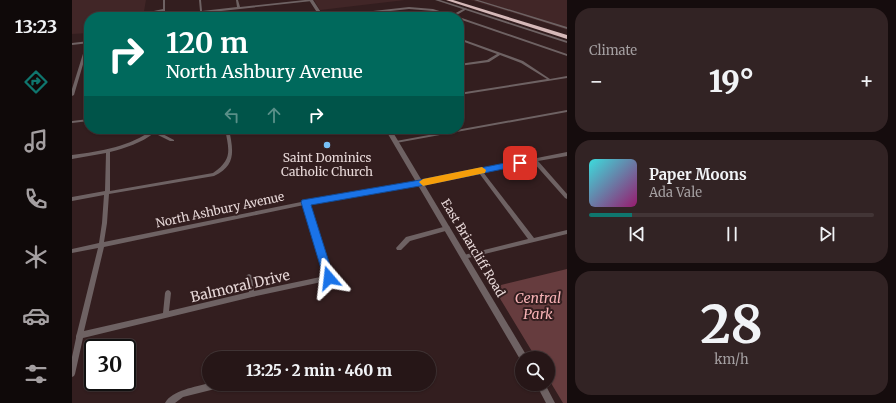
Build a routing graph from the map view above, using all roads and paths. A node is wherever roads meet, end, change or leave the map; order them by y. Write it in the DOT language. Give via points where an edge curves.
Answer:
graph roads {
  1 [pos="164,0"];
  2 [pos="200,0"];
  3 [pos="237,0"];
  4 [pos="274,0"];
  5 [pos="312,0"];
  6 [pos="437,0"];
  7 [pos="448,0"];
  8 [pos="461,0"];
  9 [pos="475,0"];
  10 [pos="276,4"];
  11 [pos="239,8"];
  12 [pos="466,9"];
  13 [pos="163,10"];
  14 [pos="152,12"];
  15 [pos="201,12"];
  16 [pos="319,12"];
  17 [pos="373,12"];
  18 [pos="439,12"];
  19 [pos="462,12"];
  20 [pos="464,20"];
  21 [pos="567,28"];
  22 [pos="567,33"];
  23 [pos="567,37"];
  24 [pos="464,41"];
  25 [pos="567,42"];
  26 [pos="84,43"];
  27 [pos="72,44"];
  28 [pos="499,54"];
  29 [pos="567,55"];
  30 [pos="84,58"];
  31 [pos="464,64"];
  32 [pos="567,77"];
  33 [pos="549,79"];
  34 [pos="464,93"];
  35 [pos="72,95"];
  36 [pos="567,111"];
  37 [pos="84,121"];
  38 [pos="72,122"];
  39 [pos="464,130"];
  40 [pos="149,134"];
  41 [pos="162,134"];
  42 [pos="229,134"];
  43 [pos="391,134"];
  44 [pos="440,134"];
  45 [pos="172,140"];
  46 [pos="396,142"];
  47 [pos="108,152"];
  48 [pos="567,154"];
  49 [pos="72,157"];
  50 [pos="534,160"];
  51 [pos="480,171"];
  52 [pos="420,183"];
  53 [pos="108,193"];
  54 [pos="567,197"];
  55 [pos="72,199"];
  56 [pos="306,202"];
  57 [pos="447,228"];
  58 [pos="567,232"];
  59 [pos="532,240"];
  60 [pos="101,245"];
  61 [pos="399,248"];
  62 [pos="72,251"];
  63 [pos="464,257"];
  64 [pos="249,277"];
  65 [pos="168,293"];
  66 [pos="252,294"];
  67 [pos="166,315"];
  68 [pos="79,336"];
  69 [pos="520,351"];
  70 [pos="72,374"];
  71 [pos="202,388"];
  72 [pos="544,391"];
  73 [pos="168,403"];
  74 [pos="551,403"];
  1 -- 13 [label="street"];
  2 -- 15 [label="street"];
  3 -- 11 [label="street"];
  4 -- 10 [label="street"];
  5 -- 10 [label="street"];
  5 -- 16 [label="street"];
  6 -- 12 [label="street"];
  7 -- 23 [label="highway"];
  8 -- 22 [label="highway"];
  9 -- 21 [label="street"];
  10 -- 11 [label="street"];
  11 -- 15 [label="street"];
  12 -- 19 [label="street"];
  12 -- 25 [label="street"];
  13 -- 14 [label="street"];
  17 -- 18 [label="street" via="409,8"];
  20 -- 29 [label="street"];
  24 -- 28 [label="street"];
  26 -- 27 [label="street"];
  28 -- 31 [label="street" via="488,61"];
  28 -- 33 [label="street" via="522,62"];
  30 -- 35 [label="street"];
  32 -- 33 [label="street"];
  33 -- 34 [label="street"];
  36 -- 39 [label="street"];
  37 -- 38 [label="street"];
  40 -- 47 [label="street" via="136,142"];
  41 -- 45 [label="street"];
  42 -- 53 [label="street" via="231,157 223,168 214,174"];
  43 -- 46 [label="street, East Briarcliff Road"];
  44 -- 46 [label="street"];
  46 -- 52 [label="street, East Briarcliff Road"];
  47 -- 49 [label="street"];
  47 -- 53 [label="street"];
  48 -- 50 [label="street, North Ashbury Avenue"];
  50 -- 51 [label="street, North Ashbury Avenue"];
  50 -- 54 [label="street"];
  51 -- 52 [label="street, North Ashbury Avenue"];
  51 -- 59 [label="street"];
  52 -- 56 [label="street, North Ashbury Avenue"];
  52 -- 57 [label="street, East Briarcliff Road"];
  53 -- 55 [label="street"];
  53 -- 60 [label="street"];
  56 -- 60 [label="street, North Ashbury Avenue"];
  56 -- 66 [label="street, Balmoral Drive" via="329,278"];
  57 -- 61 [label="street" via="408,239"];
  57 -- 63 [label="street, East Briarcliff Road"];
  58 -- 59 [label="street"];
  59 -- 63 [label="street"];
  60 -- 62 [label="street, North Ashbury Avenue"];
  60 -- 68 [label="street"];
  63 -- 69 [label="street, East Briarcliff Road"];
  64 -- 66 [label="street"];
  65 -- 67 [label="street"];
  66 -- 67 [label="street, Balmoral Drive"];
  67 -- 68 [label="street, Balmoral Drive"];
  68 -- 70 [label="street"];
  71 -- 73 [label="street" via="181,394"];
  72 -- 74 [label="street"];
}
